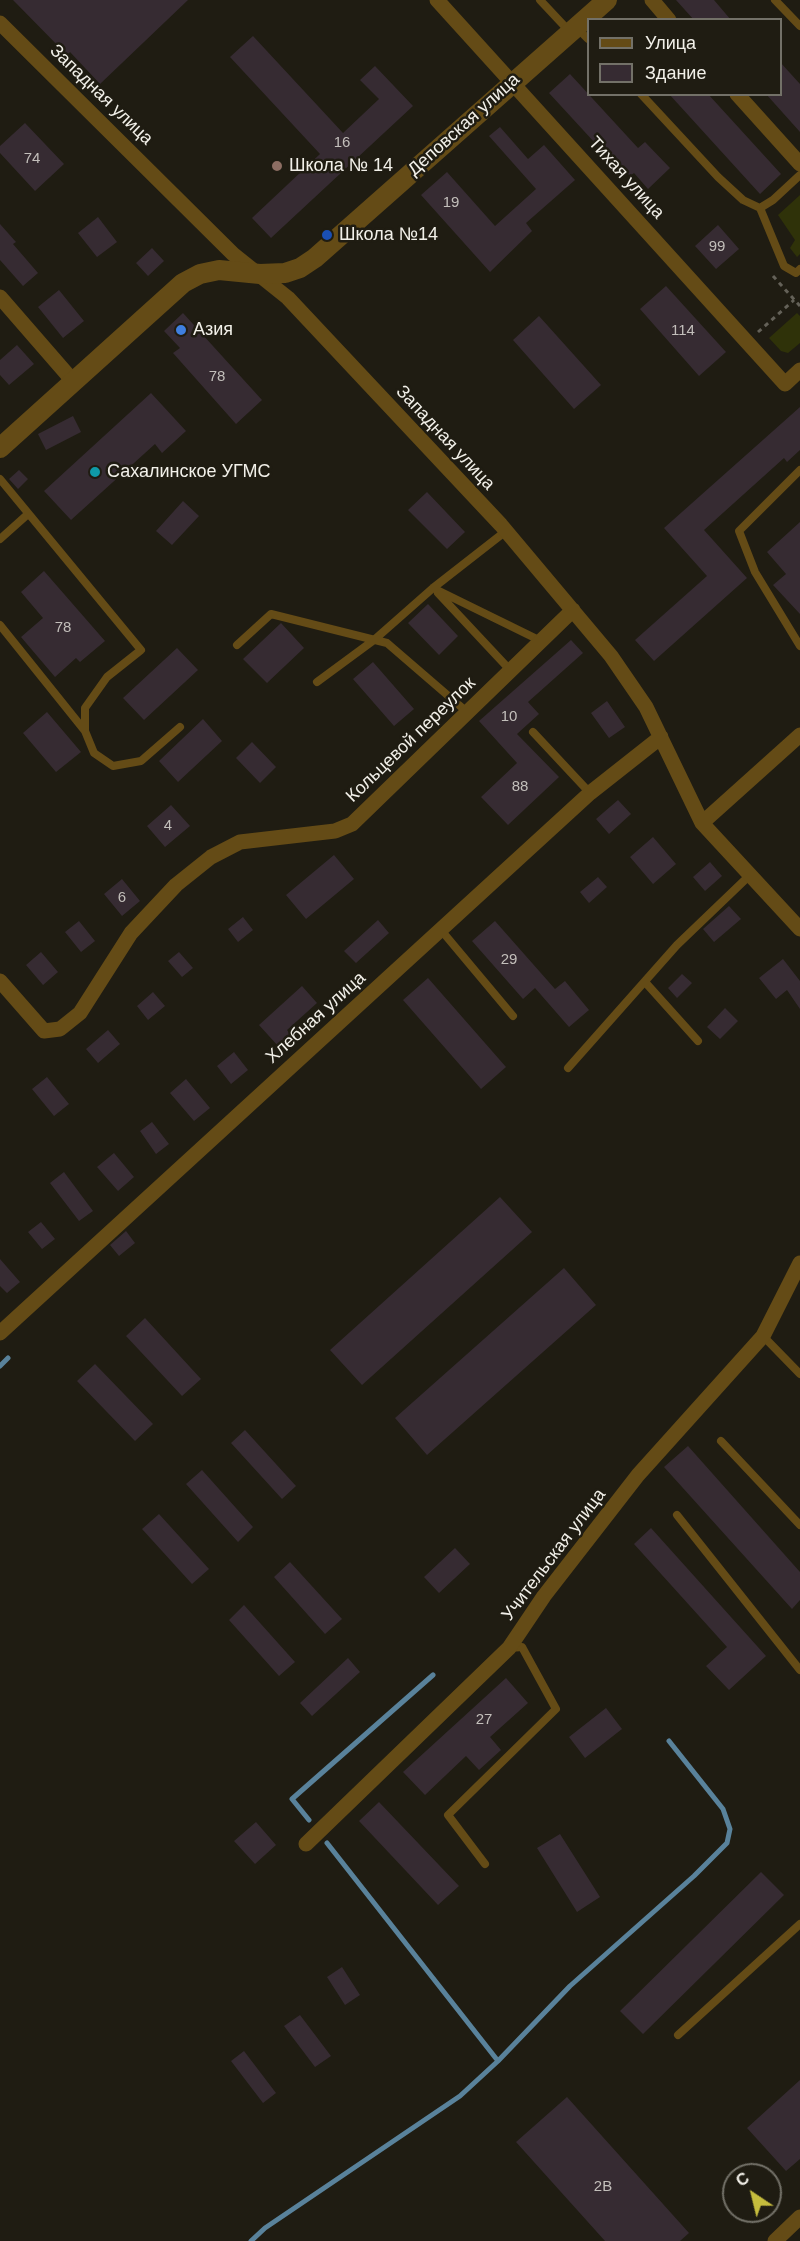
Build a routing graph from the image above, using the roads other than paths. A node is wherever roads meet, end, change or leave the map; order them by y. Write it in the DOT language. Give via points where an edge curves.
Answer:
graph roads {
  1 [pos="437,0"];
  2 [pos="540,0"];
  3 [pos="607,0"];
  4 [pos="652,0"];
  5 [pos="776,0"];
  6 [pos="591,18"];
  7 [pos="667,18"];
  8 [pos="0,23"];
  9 [pos="800,26"];
  10 [pos="578,33"];
  11 [pos="512,82"];
  12 [pos="642,96"];
  13 [pos="739,96"];
  14 [pos="800,164"];
  15 [pos="800,175"];
  16 [pos="760,208"];
  17 [pos="800,269"];
  18 [pos="260,274"];
  19 [pos="0,297"];
  20 [pos="800,370"];
  21 [pos="73,381"];
  22 [pos="0,448"];
  23 [pos="800,471"];
  24 [pos="0,479"];
  25 [pos="28,514"];
  26 [pos="506,531"];
  27 [pos="0,539"];
  28 [pos="433,588"];
  29 [pos="573,610"];
  30 [pos="0,625"];
  31 [pos="374,640"];
  32 [pos="541,641"];
  33 [pos="237,645"];
  34 [pos="800,646"];
  35 [pos="511,671"];
  36 [pos="318,682"];
  37 [pos="468,712"];
  38 [pos="180,727"];
  39 [pos="85,731"];
  40 [pos="533,732"];
  41 [pos="800,735"];
  42 [pos="661,736"];
  43 [pos="590,793"];
  44 [pos="702,823"];
  45 [pos="750,875"];
  46 [pos="800,929"];
  47 [pos="441,930"];
  48 [pos="0,981"];
  49 [pos="645,982"];
  50 [pos="513,1016"];
  51 [pos="698,1041"];
  52 [pos="568,1068"];
  53 [pos="800,1263"];
  54 [pos="0,1333"];
  55 [pos="763,1336"];
  56 [pos="800,1374"];
  57 [pos="721,1441"];
  58 [pos="677,1515"];
  59 [pos="800,1524"];
  60 [pos="509,1648"];
  61 [pos="800,1670"];
  62 [pos="306,1844"];
  63 [pos="485,1864"];
  64 [pos="800,1924"];
  65 [pos="678,2035"];
  66 [pos="800,2217"];
  67 [pos="775,2241"];
  1 -- 11 [label="street, Тихая улица"];
  2 -- 10 [label="lane"];
  3 -- 6 [label="street, Деповская улица"];
  4 -- 7 [label="street"];
  5 -- 9 [label="lane"];
  8 -- 18 [label="street, Западная улица" via="233,254"];
  10 -- 11 [label="street, Деповская улица"];
  11 -- 18 [label="street, Деповская улица" via="315,258 285,273"];
  11 -- 20 [label="street, Тихая улица" via="785,384"];
  12 -- 16 [label="lane" via="718,177 743,200"];
  13 -- 14 [label="street"];
  15 -- 16 [label="lane"];
  16 -- 17 [label="lane" via="784,266 796,273"];
  18 -- 21 [label="street, Деповская улица" via="219,270 183,283"];
  18 -- 26 [label="street, Западная улица" via="288,298"];
  19 -- 21 [label="street"];
  21 -- 22 [label="street, Деповская улица"];
  23 -- 34 [label="lane" via="739,531 755,572"];
  24 -- 25 [label="lane"];
  25 -- 27 [label="lane"];
  25 -- 39 [label="lane" via="141,651 107,677 85,708"];
  26 -- 28 [label="lane"];
  26 -- 29 [label="street, Западная улица"];
  28 -- 31 [label="lane"];
  28 -- 32 [label="lane"];
  28 -- 35 [label="lane"];
  29 -- 32 [label="street, Кольцевой переулок"];
  29 -- 42 [label="street, Западная улица" via="617,665"];
  30 -- 39 [label="lane"];
  31 -- 33 [label="lane" via="271,614"];
  31 -- 36 [label="lane"];
  31 -- 37 [label="lane" via="387,643"];
  32 -- 35 [label="street, Кольцевой переулок"];
  35 -- 37 [label="street, Кольцевой переулок"];
  37 -- 48 [label="street, Кольцевой переулок" via="352,824 335,831 240,842 211,857 176,885 131,933 80,1013 60,1029 45,1031"];
  38 -- 39 [label="lane" via="141,761 113,766 94,753"];
  40 -- 43 [label="lane"];
  41 -- 44 [label="street"];
  42 -- 43 [label="street, Хлебная улица"];
  42 -- 44 [label="street, Западная улица"];
  43 -- 47 [label="street, Хлебная улица"];
  44 -- 45 [label="street, Западная улица"];
  45 -- 46 [label="street, Западная улица"];
  45 -- 49 [label="lane" via="677,945"];
  47 -- 50 [label="lane"];
  47 -- 54 [label="street, Хлебная улица"];
  49 -- 51 [label="lane"];
  49 -- 52 [label="lane"];
  53 -- 55 [label="street, Учительская улица"];
  55 -- 56 [label="lane"];
  55 -- 60 [label="street, Учительская улица" via="638,1475 544,1596"];
  57 -- 59 [label="lane"];
  58 -- 61 [label="lane"];
  60 -- 62 [label="street, Учительская улица"];
  60 -- 63 [label="lane" via="522,1647 556,1709 448,1815"];
  64 -- 65 [label="lane"];
  66 -- 67 [label="street"];
}
